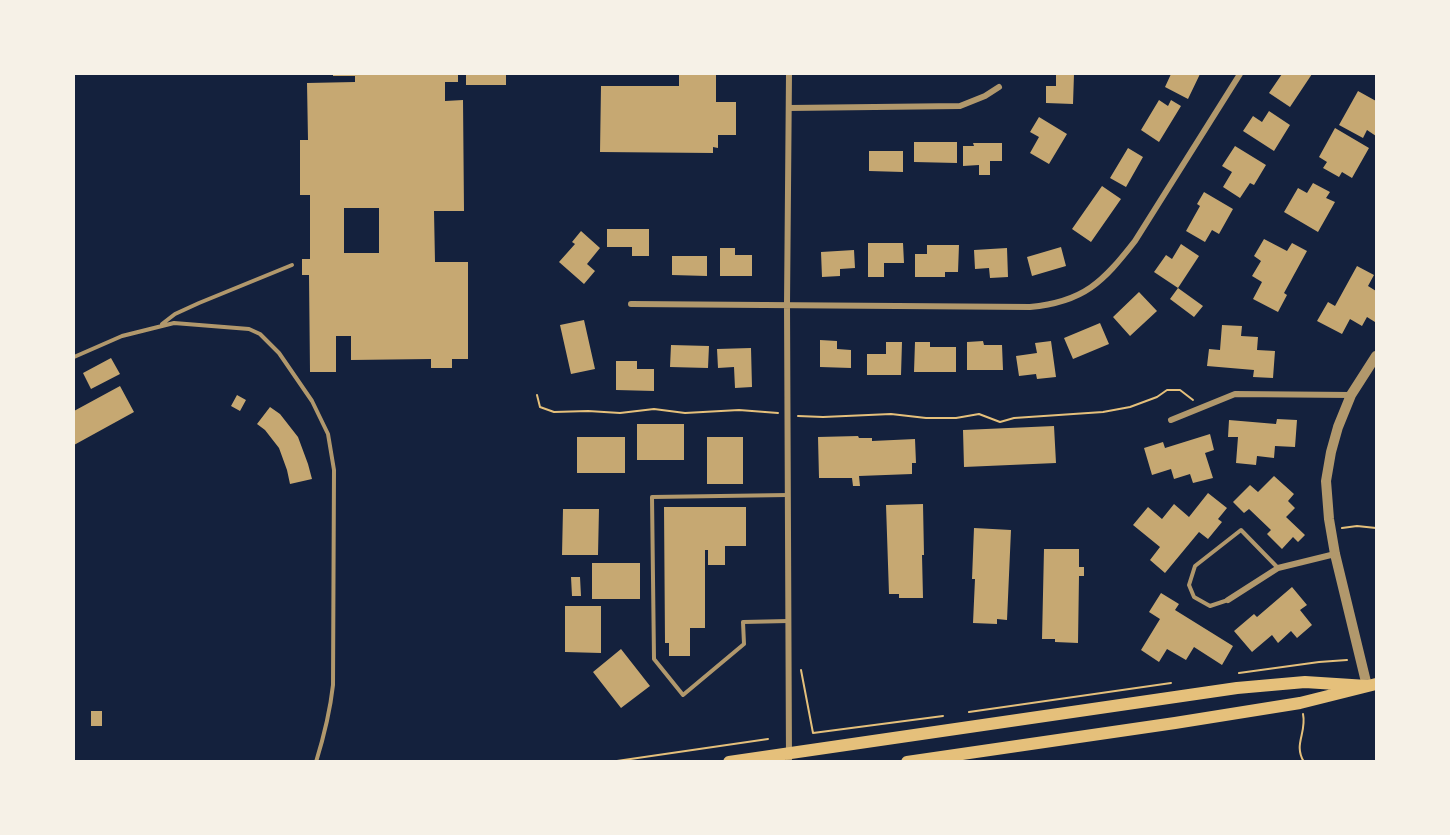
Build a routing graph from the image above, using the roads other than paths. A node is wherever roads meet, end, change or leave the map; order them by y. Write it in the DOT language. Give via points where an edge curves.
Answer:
graph roads {
  1 [pos="789,74"];
  2 [pos="1240,74"];
  3 [pos="999,87"];
  4 [pos="789,108"];
  5 [pos="292,266"];
  6 [pos="630,304"];
  7 [pos="787,304"];
  8 [pos="159,327"];
  9 [pos="1377,356"];
  10 [pos="74,357"];
  11 [pos="1351,395"];
  12 [pos="1171,420"];
  13 [pos="788,495"];
  14 [pos="1335,554"];
  15 [pos="1278,568"];
  16 [pos="1228,600"];
  17 [pos="788,621"];
  18 [pos="1372,685"];
  19 [pos="789,758"];
  20 [pos="316,762"];
  21 [pos="729,762"];
  22 [pos="907,762"];
  1 -- 4 [label="street"];
  2 -- 7 [label="street" via="1135,241 1103,278 1085,291 1067,300 1030,307"];
  3 -- 4 [label="street" via="960,106"];
  4 -- 7 [label="street"];
  5 -- 8 [label="lane" via="183,310"];
  6 -- 7 [label="street"];
  7 -- 13 [label="street"];
  8 -- 10 [label="lane" via="122,336"];
  8 -- 20 [label="lane" via="174,323 249,329 260,334 279,353 312,401 328,434 334,470 333,686"];
  9 -- 11 [label="street"];
  11 -- 12 [label="street" via="1235,394"];
  11 -- 14 [label="street" via="1327,471 1326,492"];
  13 -- 17 [label="street"];
  13 -- 17 [label="lane" via="652,497 654,659 683,695 744,644 743,622"];
  14 -- 15 [label="street"];
  14 -- 18 [label="street"];
  15 -- 16 [label="street"];
  15 -- 16 [label="lane" via="1241,530 1195,566 1189,585 1194,597 1210,606"];
  17 -- 19 [label="street"];
  18 -- 19 [label="main road" via="1305,682 1237,688 878,739"];
  18 -- 22 [label="main road" via="1300,703"];
  19 -- 21 [label="main road"];
}
